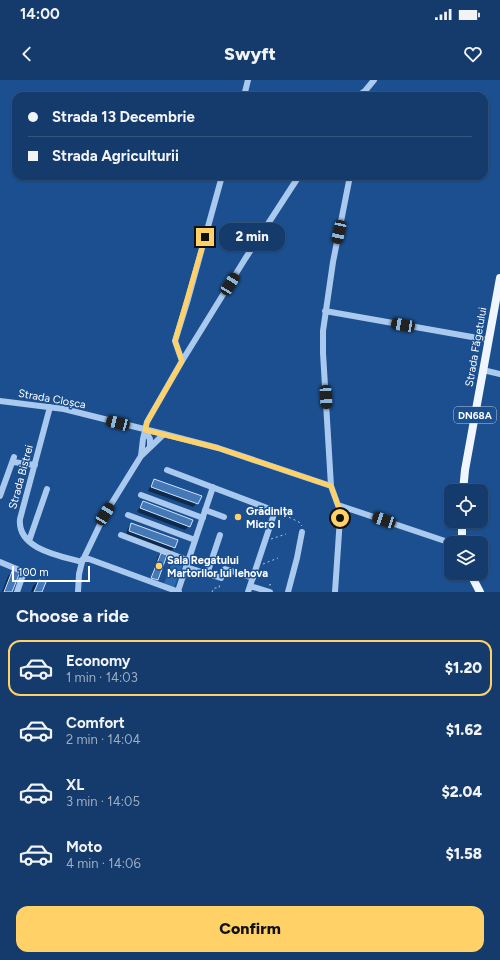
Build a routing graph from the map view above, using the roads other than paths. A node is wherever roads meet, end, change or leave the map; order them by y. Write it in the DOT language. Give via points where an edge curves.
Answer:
graph roads {
  1 [pos="248,80"];
  2 [pos="374,80"];
  3 [pos="245,92"];
  4 [pos="366,92"];
  5 [pos="221,180"];
  6 [pos="296,180"];
  7 [pos="349,180"];
  8 [pos="500,278"];
  9 [pos="325,311"];
  10 [pos="489,340"];
  11 [pos="182,361"];
  12 [pos="483,370"];
  13 [pos="500,374"];
  14 [pos="0,401"];
  15 [pos="50,407"];
  16 [pos="145,430"];
  17 [pos="164,434"];
  18 [pos="150,447"];
  19 [pos="141,456"];
  20 [pos="34,465"];
  21 [pos="167,470"];
  22 [pos="464,484"];
  23 [pos="331,486"];
  24 [pos="213,487"];
  25 [pos="47,489"];
  26 [pos="142,495"];
  27 [pos="0,496"];
  28 [pos="338,505"];
  29 [pos="205,510"];
  30 [pos="128,515"];
  31 [pos="224,517"];
  32 [pos="203,518"];
  33 [pos="302,532"];
  34 [pos="121,535"];
  35 [pos="220,535"];
  36 [pos="195,540"];
  37 [pos="29,541"];
  38 [pos="444,541"];
  39 [pos="83,561"];
  40 [pos="0,562"];
  41 [pos="186,563"];
  42 [pos="207,574"];
  43 [pos="253,578"];
  44 [pos="474,580"];
  45 [pos="160,589"];
  46 [pos="249,589"];
  47 [pos="17,592"];
  48 [pos="78,592"];
  49 [pos="178,592"];
  50 [pos="270,592"];
  51 [pos="288,592"];
  52 [pos="335,592"];
  53 [pos="480,592"];
  1 -- 3 [label="street"];
  2 -- 4 [label="street"];
  5 -- 11 [label="street" via="175,341"];
  6 -- 11 [label="street"];
  7 -- 9 [label="street"];
  8 -- 10 [label="main road, Strada Făgetului / DN68A"];
  9 -- 10 [label="street"];
  9 -- 23 [label="street" via="323,353"];
  10 -- 12 [label="main road, Strada Făgetului / DN68A"];
  11 -- 16 [label="street" via="147,422"];
  12 -- 13 [label="street"];
  12 -- 22 [label="main road, Strada Făgetului / DN68A"];
  14 -- 15 [label="street, Strada Cloșca"];
  15 -- 16 [label="street, Strada Cloșca"];
  15 -- 20 [label="street, Strada Bistrei"];
  16 -- 17 [label="street, Strada Cloșca"];
  16 -- 18 [label="street" via="149,435"];
  16 -- 19 [label="street"];
  17 -- 18 [label="street"];
  17 -- 23 [label="street, Strada Cloșca" via="218,448"];
  18 -- 19 [label="street"];
  19 -- 39 [label="street" via="105,514"];
  20 -- 27 [label="street" via="14,460"];
  20 -- 37 [label="street, Strada Bistrei" via="19,526"];
  21 -- 24 [label="street"];
  23 -- 28 [label="street"];
  24 -- 29 [label="street"];
  24 -- 43 [label="street" via="275,511"];
  25 -- 37 [label="street"];
  26 -- 32 [label="street"];
  28 -- 38 [label="street"];
  28 -- 52 [label="street" via="340,518"];
  29 -- 31 [label="street"];
  29 -- 32 [label="street"];
  30 -- 36 [label="street"];
  32 -- 36 [label="street"];
  33 -- 51 [label="street"];
  34 -- 41 [label="street"];
  35 -- 42 [label="street"];
  36 -- 41 [label="street"];
  37 -- 39 [label="street, Strada Bistrei" via="49,553"];
  39 -- 45 [label="street, Strada Bistrei" via="88,560"];
  39 -- 48 [label="street"];
  40 -- 47 [label="street" via="24,572"];
  41 -- 42 [label="street"];
  41 -- 49 [label="street"];
  42 -- 43 [label="street" via="221,578 225,569"];
  43 -- 46 [label="street"];
  44 -- 53 [label="main road"];
  45 -- 49 [label="street, Strada Bistrei"];
  46 -- 50 [label="street"];
}
